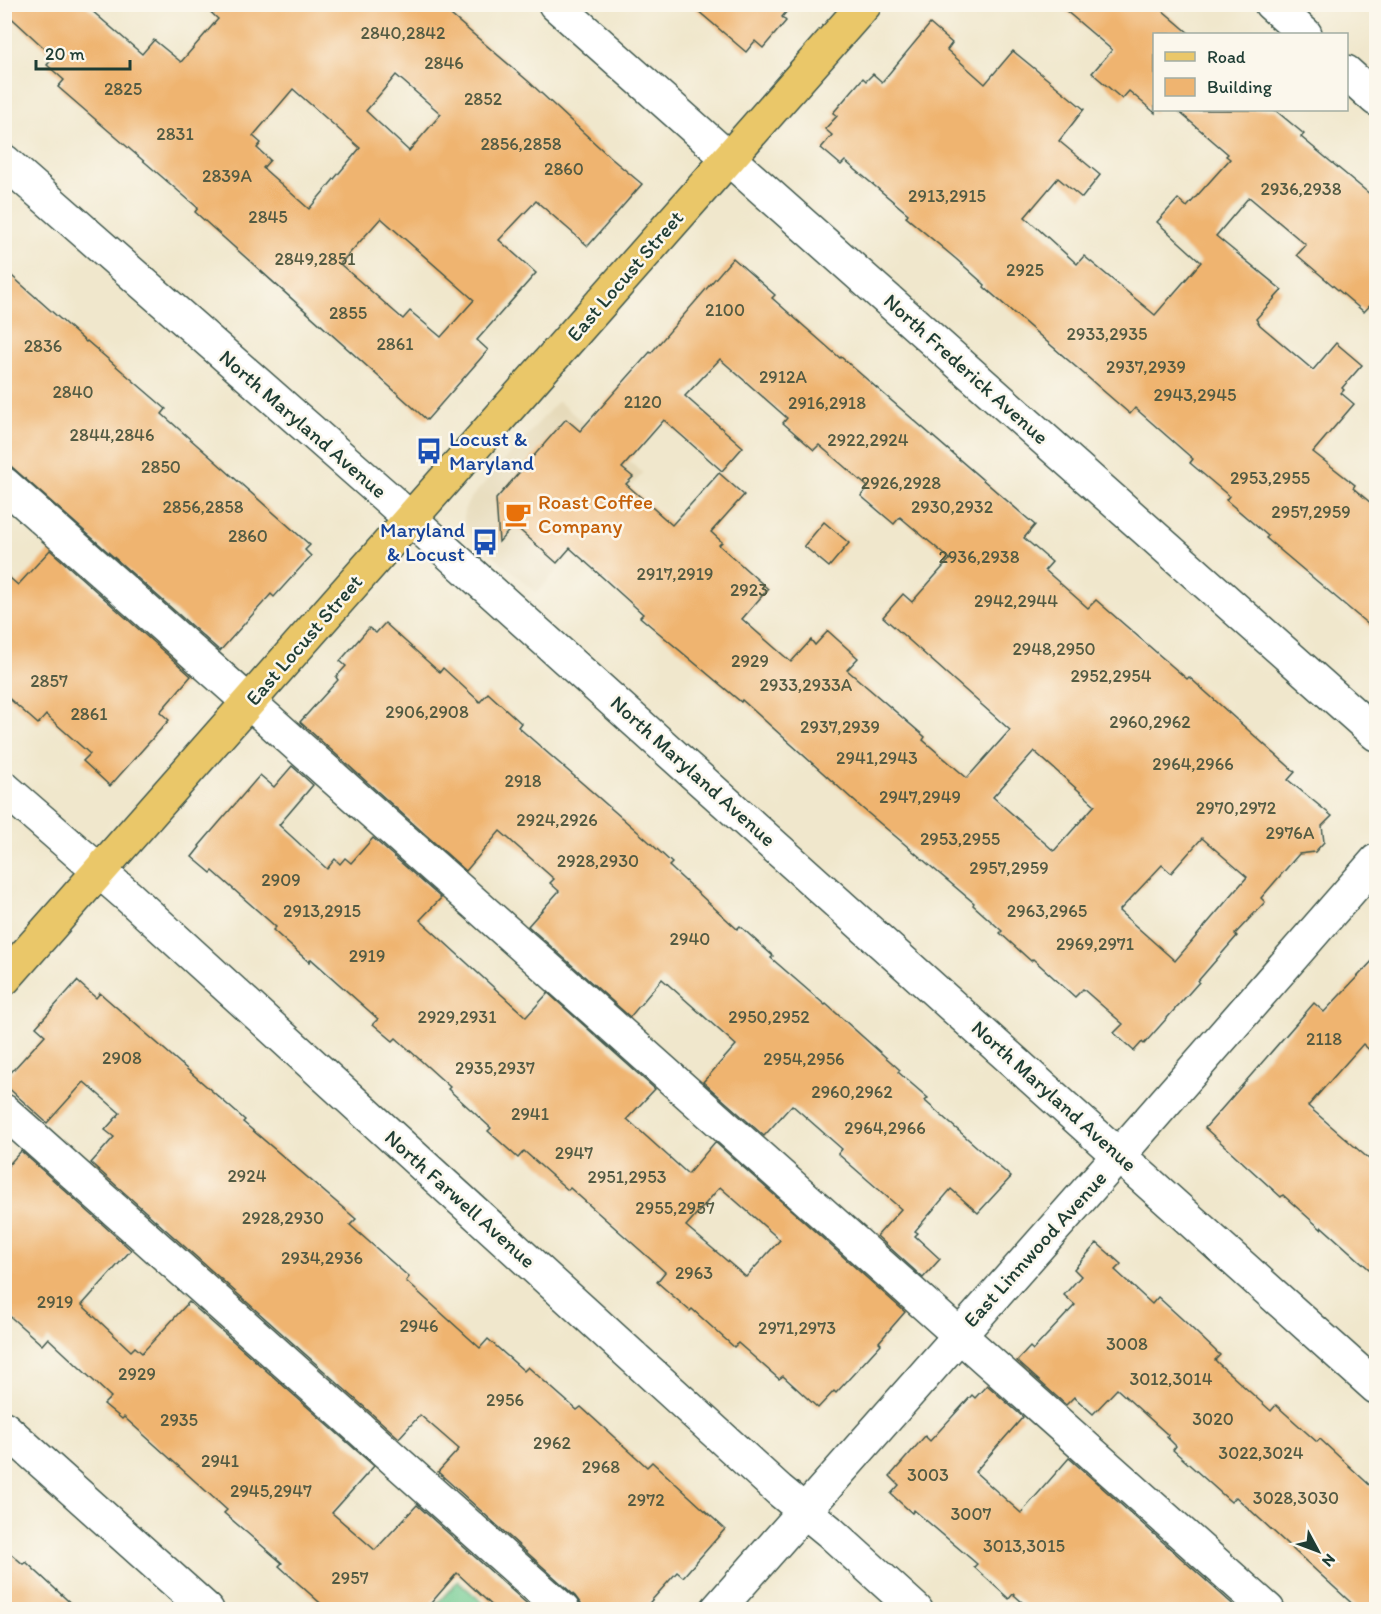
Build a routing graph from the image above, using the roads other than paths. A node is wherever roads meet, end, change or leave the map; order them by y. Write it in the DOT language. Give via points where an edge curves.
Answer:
graph roads {
  1 [pos="555,4"];
  2 [pos="865,4"];
  3 [pos="1271,4"];
  4 [pos="1304,33"];
  5 [pos="1348,73"];
  6 [pos="1377,99"];
  7 [pos="4,160"];
  8 [pos="728,160"];
  9 [pos="4,484"];
  10 [pos="411,519"];
  11 [pos="250,701"];
  12 [pos="1377,734"];
  13 [pos="4,788"];
  14 [pos="1377,861"];
  15 [pos="100,872"];
  16 [pos="4,979"];
  17 [pos="4,1111"];
  18 [pos="1119,1155"];
  19 [pos="960,1334"];
  20 [pos="1377,1387"];
  21 [pos="4,1428"];
  22 [pos="805,1511"];
  23 [pos="207,1610"];
  24 [pos="563,1610"];
  25 [pos="717,1610"];
  26 [pos="916,1610"];
  27 [pos="1268,1610"];
  1 -- 8 [label="street, North Frederick Avenue"];
  2 -- 8 [label="main road, East Locust Street"];
  3 -- 4 [label="street"];
  5 -- 6 [label="street"];
  7 -- 10 [label="street, North Maryland Avenue"];
  8 -- 10 [label="main road, East Locust Street"];
  8 -- 12 [label="street, North Frederick Avenue"];
  9 -- 11 [label="street"];
  10 -- 11 [label="main road, East Locust Street"];
  10 -- 18 [label="street, North Maryland Avenue"];
  11 -- 15 [label="main road, East Locust Street"];
  11 -- 19 [label="street"];
  13 -- 15 [label="street, North Farwell Avenue"];
  14 -- 18 [label="street, East Linnwood Avenue"];
  15 -- 16 [label="main road, East Locust Street"];
  15 -- 22 [label="street, North Farwell Avenue"];
  17 -- 24 [label="street"];
  18 -- 19 [label="street, East Linnwood Avenue"];
  18 -- 20 [label="street, North Maryland Avenue"];
  19 -- 22 [label="street, East Linnwood Avenue"];
  19 -- 27 [label="street"];
  21 -- 23 [label="street"];
  22 -- 25 [label="street, East Linnwood Avenue"];
  22 -- 26 [label="street, North Farwell Avenue"];
}
